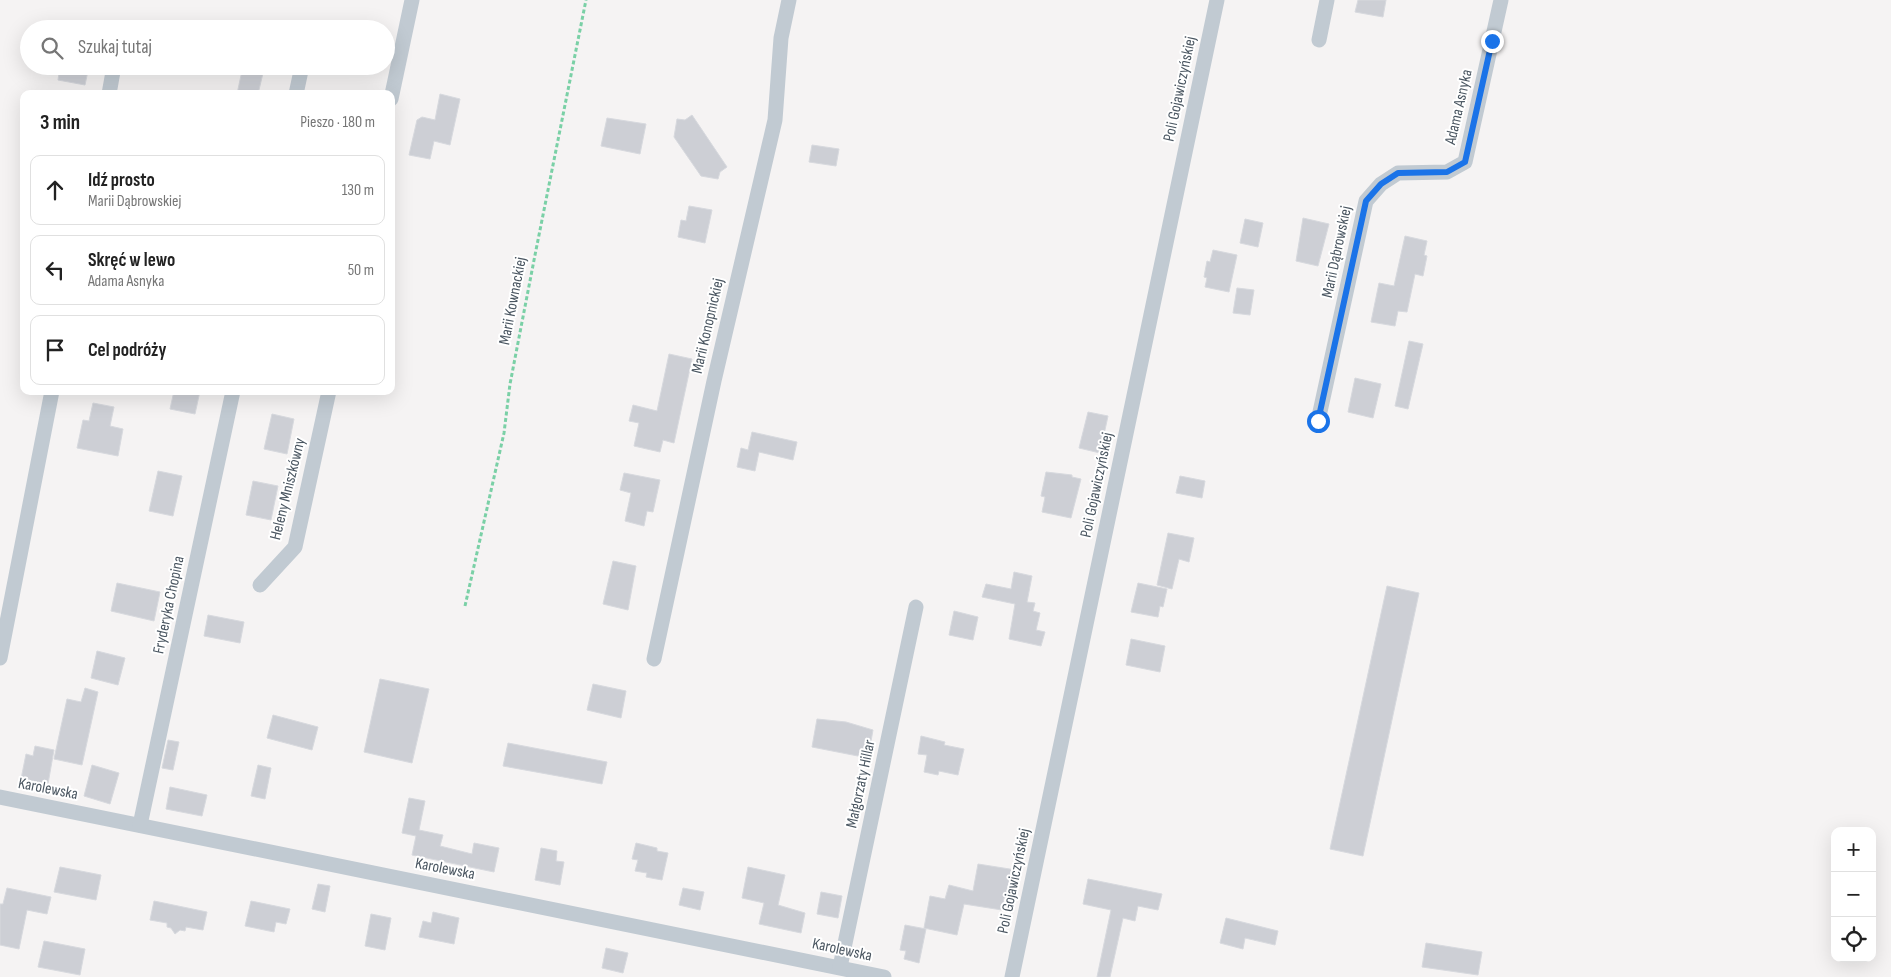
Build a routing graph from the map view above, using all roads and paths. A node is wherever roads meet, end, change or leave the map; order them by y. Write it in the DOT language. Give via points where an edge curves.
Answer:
graph roads {
  1 [pos="412,0"];
  2 [pos="586,0"];
  3 [pos="789,0"];
  4 [pos="1217,0"];
  5 [pos="1327,0"];
  6 [pos="1501,0"];
  7 [pos="1319,40"];
  8 [pos="112,75"];
  9 [pos="300,75"];
  10 [pos="110,90"];
  11 [pos="297,90"];
  12 [pos="393,90"];
  13 [pos="1465,162"];
  14 [pos="51,395"];
  15 [pos="232,395"];
  16 [pos="328,395"];
  17 [pos="1318,421"];
  18 [pos="260,584"];
  19 [pos="465,606"];
  20 [pos="916,607"];
  21 [pos="0,658"];
  22 [pos="654,659"];
  23 [pos="0,797"];
  24 [pos="140,826"];
  25 [pos="840,967"];
  26 [pos="884,977"];
  27 [pos="1012,977"];
  1 -- 12 [label="street"];
  2 -- 19 [label="path, Marii Kownackiej" via="534,255 504,433"];
  3 -- 22 [label="street, Marii Konopnickiej" via="781,38 774,120"];
  4 -- 27 [label="street, Poli Gojawiczyńskiej"];
  5 -- 7 [label="street"];
  6 -- 13 [label="street, Adama Asnyka"];
  8 -- 10 [label="street"];
  9 -- 11 [label="street"];
  13 -- 17 [label="street, Marii Dąbrowskiej" via="1447,172 1398,173 1381,184 1366,201"];
  14 -- 21 [label="street"];
  15 -- 24 [label="street, Fryderyka Chopina"];
  16 -- 18 [label="street, Heleny Mniszkówny" via="295,547"];
  20 -- 25 [label="street, Małgorzaty Hillar"];
  23 -- 24 [label="street, Karolewska"];
  24 -- 25 [label="street, Karolewska"];
  25 -- 26 [label="street, Karolewska"];
}
